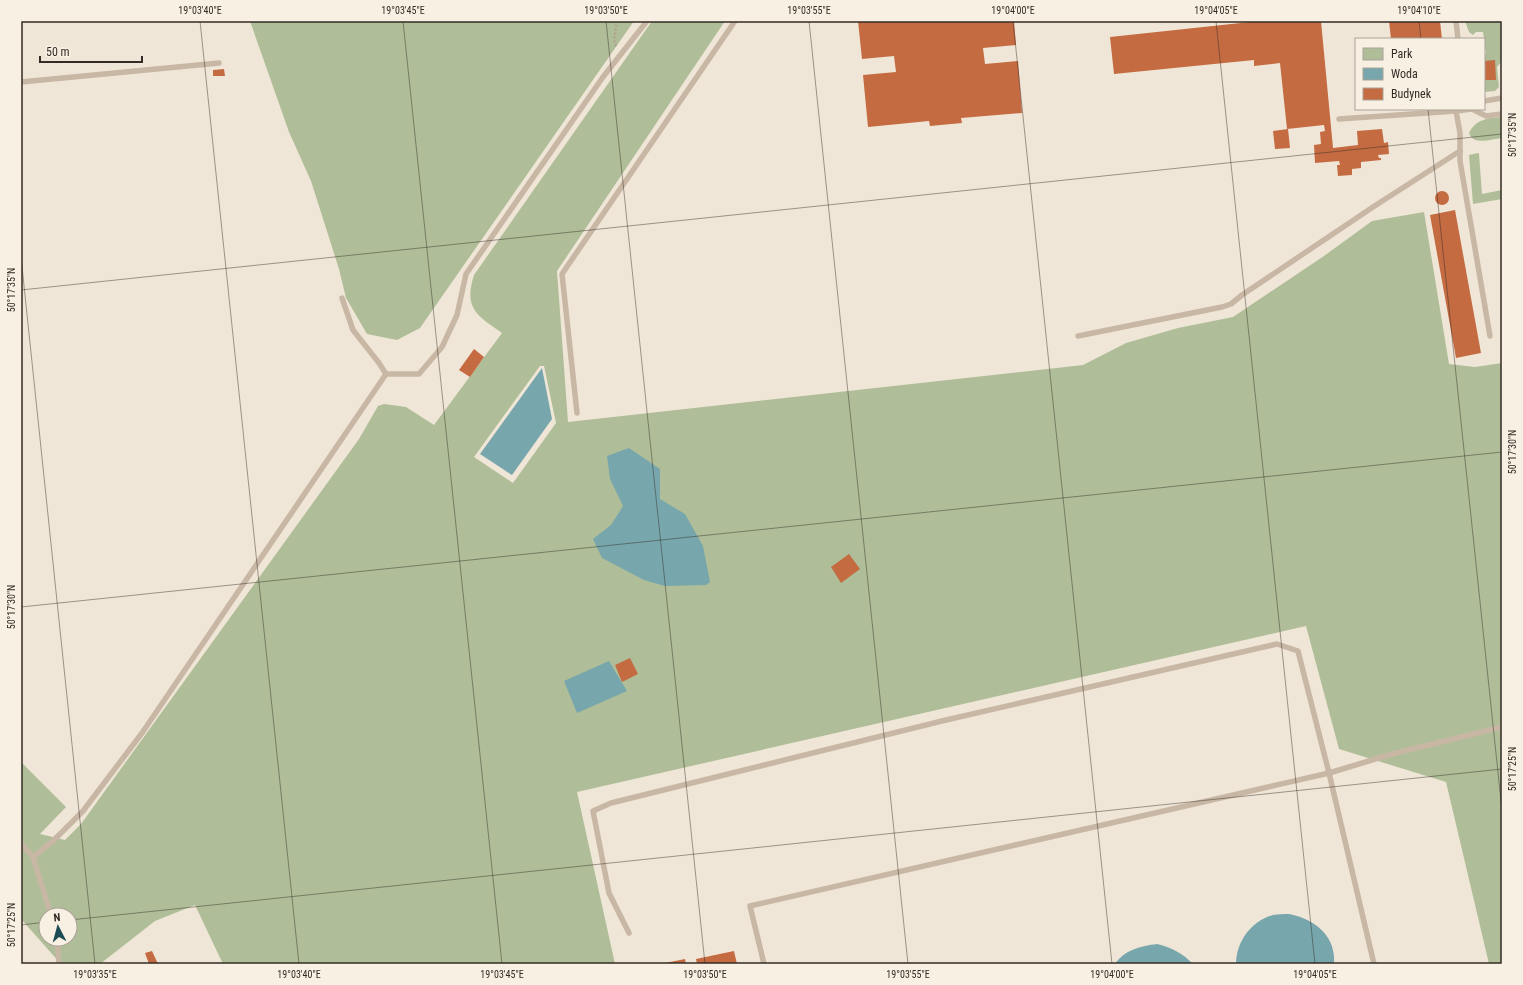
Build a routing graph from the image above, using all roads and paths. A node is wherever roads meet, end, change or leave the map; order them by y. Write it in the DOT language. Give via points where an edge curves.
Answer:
graph roads {
  1 [pos="617,21"];
  2 [pos="647,21"];
  3 [pos="734,21"];
  4 [pos="1456,21"];
  5 [pos="1458,38"];
  6 [pos="620,56"];
  7 [pos="219,63"];
  8 [pos="21,82"];
  9 [pos="1502,98"];
  10 [pos="1485,101"];
  11 [pos="1465,110"];
  12 [pos="1474,110"];
  13 [pos="1456,111"];
  14 [pos="1502,114"];
  15 [pos="1339,118"];
  16 [pos="1460,151"];
  17 [pos="342,298"];
  18 [pos="1078,336"];
  19 [pos="1490,336"];
  20 [pos="386,374"];
  21 [pos="577,413"];
  22 [pos="1502,727"];
  23 [pos="1330,773"];
  24 [pos="21,843"];
  25 [pos="34,857"];
  26 [pos="49,907"];
  27 [pos="628,932"];
  28 [pos="58,947"];
  29 [pos="59,964"];
  30 [pos="764,964"];
  31 [pos="1374,964"];
  1 -- 6 [label="path" via="614,40"];
  2 -- 6 [label="lane"];
  3 -- 21 [label="lane" via="562,274"];
  4 -- 5 [label="lane"];
  6 -- 20 [label="lane" via="466,274 457,315 442,347 419,374"];
  7 -- 8 [label="lane"];
  9 -- 10 [label="lane"];
  11 -- 13 [label="lane"];
  12 -- 14 [label="lane" via="1486,116"];
  13 -- 15 [label="lane"];
  13 -- 16 [label="lane"];
  16 -- 18 [label="lane" via="1231,304"];
  16 -- 19 [label="lane"];
  17 -- 20 [label="lane" via="353,330"];
  20 -- 25 [label="lane" via="142,733 83,811"];
  22 -- 23 [label="lane" via="1392,754"];
  23 -- 27 [label="lane" via="1298,651 1278,644 969,714 611,803 593,812 609,893"];
  23 -- 30 [label="lane" via="750,906"];
  23 -- 31 [label="lane"];
  24 -- 25 [label="lane"];
  25 -- 26 [label="lane"];
  28 -- 29 [label="lane"];
}
